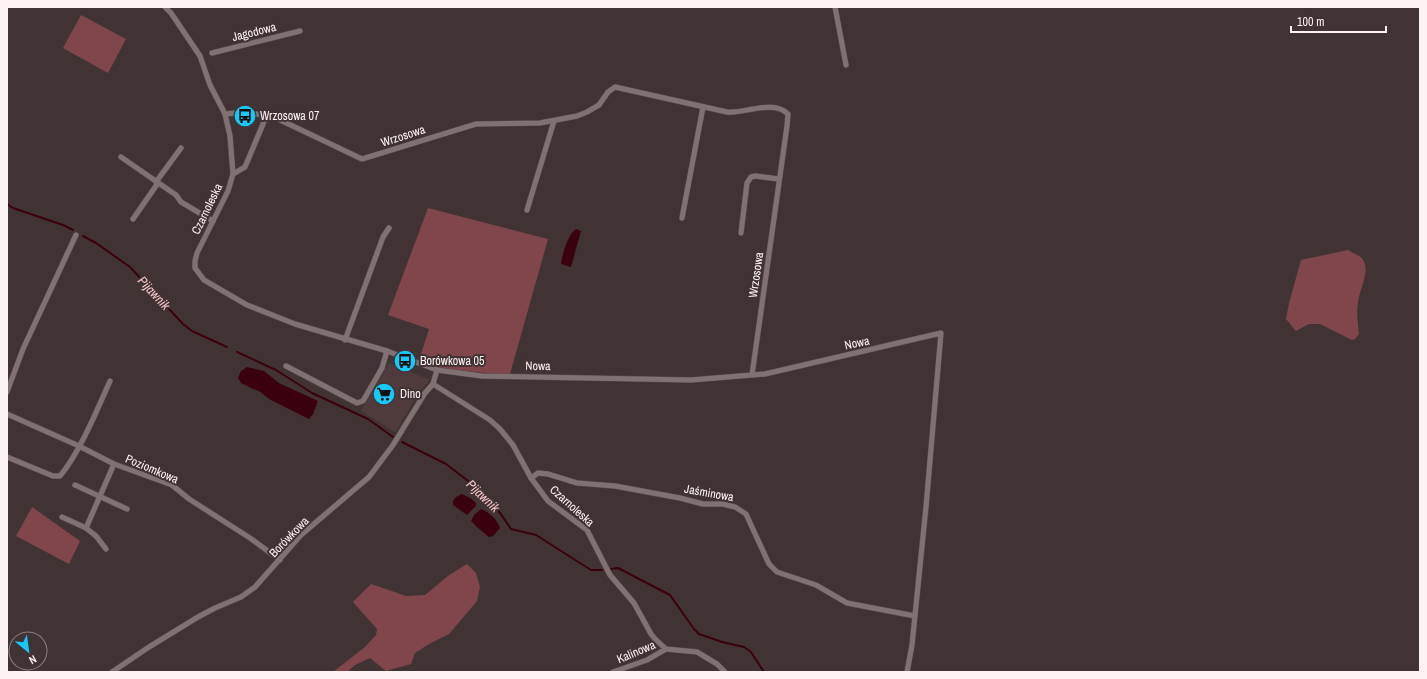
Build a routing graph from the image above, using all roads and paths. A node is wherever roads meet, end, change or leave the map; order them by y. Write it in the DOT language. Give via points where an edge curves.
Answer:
graph roads {
  1 [pos="165,7"];
  2 [pos="835,7"];
  3 [pos="300,31"];
  4 [pos="212,53"];
  5 [pos="846,65"];
  6 [pos="703,107"];
  7 [pos="225,114"];
  8 [pos="266,117"];
  9 [pos="554,121"];
  10 [pos="181,148"];
  11 [pos="121,157"];
  12 [pos="233,174"];
  13 [pos="779,179"];
  14 [pos="157,183"];
  15 [pos="527,210"];
  16 [pos="682,218"];
  17 [pos="133,219"];
  18 [pos="213,221"];
  19 [pos="389,228"];
  20 [pos="741,232"];
  21 [pos="76,235"];
  22 [pos="345,340"];
  23 [pos="387,351"];
  24 [pos="286,366"];
  25 [pos="438,370"];
  26 [pos="752,375"];
  27 [pos="110,381"];
  28 [pos="433,384"];
  29 [pos="7,392"];
  30 [pos="7,414"];
  31 [pos="78,446"];
  32 [pos="7,457"];
  33 [pos="114,464"];
  34 [pos="531,478"];
  35 [pos="75,485"];
  36 [pos="99,497"];
  37 [pos="127,509"];
  38 [pos="62,517"];
  39 [pos="86,528"];
  40 [pos="106,549"];
  41 [pos="280,560"];
  42 [pos="915,616"];
  43 [pos="666,649"];
  44 [pos="112,672"];
  45 [pos="613,672"];
  46 [pos="725,672"];
  47 [pos="907,672"];
  1 -- 7 [label="street, Czarnoleska" via="200,56 210,85"];
  2 -- 5 [label="street"];
  3 -- 4 [label="street, Jagodowa"];
  6 -- 9 [label="street, Wrzosowa" via="615,87 599,105 587,112"];
  6 -- 13 [label="street, Wrzosowa" via="734,113 764,107 786,112 788,114"];
  6 -- 16 [label="street"];
  7 -- 8 [label="street, Wrzosowa" via="247,112"];
  7 -- 12 [label="street, Czarnoleska" via="230,136"];
  8 -- 9 [label="street, Wrzosowa" via="276,118 362,159 476,124"];
  8 -- 12 [label="street" via="245,167"];
  9 -- 15 [label="street"];
  10 -- 14 [label="street"];
  11 -- 14 [label="street"];
  12 -- 18 [label="street, Czarnoleska" via="228,191"];
  13 -- 20 [label="street" via="751,177 747,183"];
  13 -- 26 [label="street, Wrzosowa"];
  14 -- 17 [label="street"];
  14 -- 18 [label="street" via="181,202"];
  18 -- 22 [label="street, Czarnoleska" via="195,261 195,268 204,280 247,306"];
  19 -- 22 [label="street" via="383,237"];
  21 -- 29 [label="street" via="23,349"];
  22 -- 23 [label="street, Czarnoleska"];
  23 -- 24 [label="street" via="382,368 363,401 357,403"];
  23 -- 25 [label="street, Czarnoleska"];
  25 -- 26 [label="street, Nowa" via="502,377 691,380"];
  25 -- 28 [label="street, Borówkowa"];
  26 -- 42 [label="street, Nowa" via="781,371 941,333"];
  27 -- 31 [label="street"];
  28 -- 34 [label="street, Czarnoleska" via="500,429 513,445"];
  28 -- 41 [label="street, Borówkowa" via="369,477 301,535"];
  30 -- 31 [label="street, Poziomkowa"];
  31 -- 32 [label="street" via="60,476 53,476"];
  31 -- 33 [label="street, Poziomkowa"];
  33 -- 36 [label="street"];
  33 -- 41 [label="street, Poziomkowa" via="172,485"];
  34 -- 42 [label="street, Jaśminowa" via="538,473 548,474 577,483 615,486 703,504 735,507 746,514 769,564 777,572 816,585 847,603"];
  34 -- 43 [label="street, Czarnoleska" via="548,501 587,530 610,575 634,603 651,634"];
  35 -- 36 [label="street"];
  36 -- 37 [label="street"];
  36 -- 39 [label="street"];
  38 -- 39 [label="street"];
  39 -- 40 [label="street"];
  41 -- 44 [label="street, Borówkowa" via="263,580 246,594 198,617"];
  42 -- 47 [label="street, Nowa"];
  43 -- 45 [label="street, Kalinowa" via="648,660"];
  43 -- 46 [label="street" via="697,652"];
}
